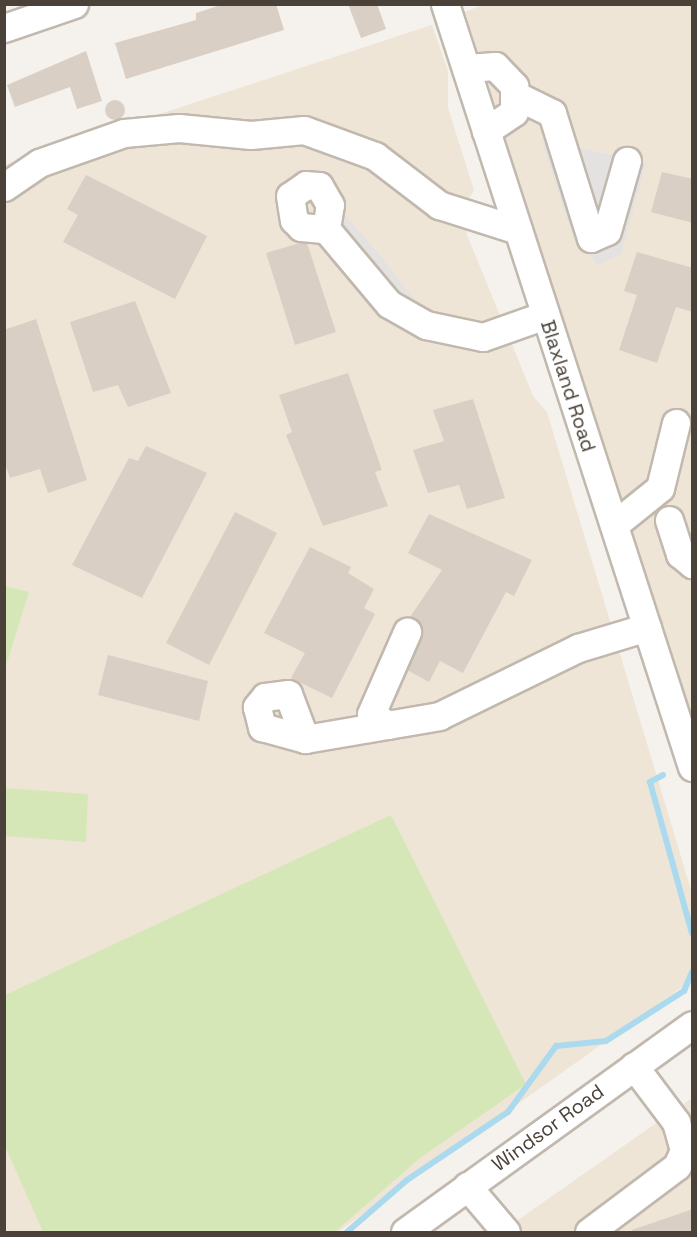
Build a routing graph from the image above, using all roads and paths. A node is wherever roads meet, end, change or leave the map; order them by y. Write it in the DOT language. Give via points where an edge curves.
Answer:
graph roads {
  1 [pos="74,4"];
  2 [pos="445,4"];
  3 [pos="4,28"];
  4 [pos="466,69"];
  5 [pos="517,96"];
  6 [pos="486,131"];
  7 [pos="627,161"];
  8 [pos="4,187"];
  9 [pos="326,229"];
  10 [pos="518,230"];
  11 [pos="545,315"];
  12 [pos="676,423"];
  13 [pos="669,520"];
  14 [pos="614,525"];
  15 [pos="693,564"];
  16 [pos="647,627"];
  17 [pos="407,632"];
  18 [pos="388,725"];
  19 [pos="304,739"];
  20 [pos="693,767"];
  21 [pos="693,1025"];
  22 [pos="634,1066"];
  23 [pos="467,1186"];
  24 [pos="405,1233"];
  25 [pos="506,1233"];
  26 [pos="589,1233"];
  1 -- 3 [label="street"];
  2 -- 4 [label="street, Blaxland Road"];
  4 -- 5 [label="street" via="495,66"];
  4 -- 6 [label="street, Blaxland Road"];
  5 -- 6 [label="street" via="514,112"];
  5 -- 7 [label="street" via="552,113 591,238 608,231"];
  6 -- 10 [label="street, Blaxland Road"];
  8 -- 10 [label="street" via="39,163 124,133 179,128 251,135 304,130 375,156 439,205"];
  9 -- 11 [label="street" via="388,304 426,325 483,337"];
  10 -- 11 [label="street, Blaxland Road"];
  11 -- 14 [label="street, Blaxland Road"];
  12 -- 14 [label="street" via="660,488"];
  13 -- 15 [label="street" via="680,554"];
  14 -- 16 [label="street, Blaxland Road"];
  16 -- 18 [label="street" via="578,648 439,716"];
  16 -- 20 [label="street, Blaxland Road"];
  17 -- 18 [label="street" via="371,714"];
  18 -- 19 [label="street"];
  21 -- 22 [label="street, Windsor Road"];
  22 -- 23 [label="street, Windsor Road"];
  22 -- 26 [label="street" via="676,1122 684,1150 677,1166"];
  23 -- 24 [label="street, Windsor Road"];
  23 -- 25 [label="street"];
}
